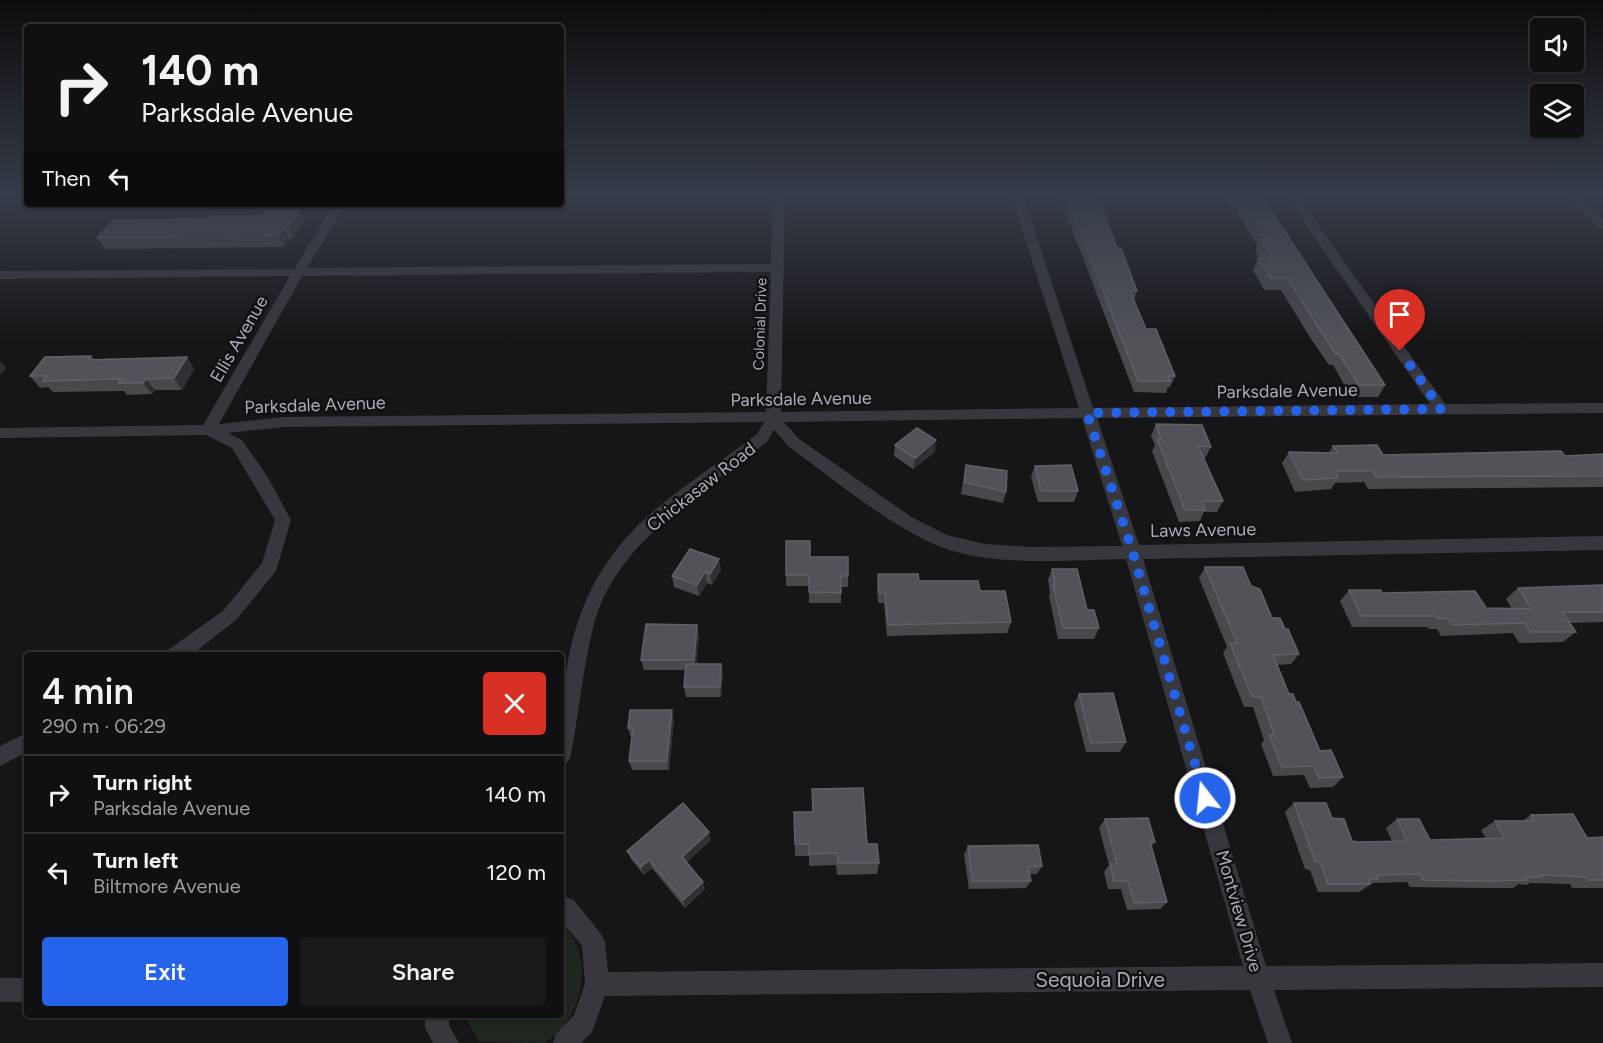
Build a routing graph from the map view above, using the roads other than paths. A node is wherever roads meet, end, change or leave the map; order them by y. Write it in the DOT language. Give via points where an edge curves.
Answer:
graph roads {
  1 [pos="315,244"];
  2 [pos="778,244"];
  3 [pos="1033,244"];
  4 [pos="1325,244"];
  5 [pos="778,268"];
  6 [pos="299,270"];
  7 [pos="0,275"];
  8 [pos="1603,408"];
  9 [pos="1441,409"];
  10 [pos="1087,413"];
  11 [pos="773,419"];
  12 [pos="208,430"];
  13 [pos="0,433"];
  14 [pos="1603,543"];
  15 [pos="1132,550"];
  16 [pos="180,652"];
  17 [pos="564,738"];
  18 [pos="24,744"];
  19 [pos="0,757"];
  20 [pos="564,907"];
  21 [pos="1603,975"];
  22 [pos="1258,978"];
  23 [pos="597,984"];
  24 [pos="0,990"];
  25 [pos="24,990"];
  26 [pos="437,1018"];
  27 [pos="447,1043"];
  28 [pos="565,1043"];
  29 [pos="1280,1043"];
  1 -- 6 [label="street, Ellis Avenue"];
  2 -- 5 [label="street, Colonial Drive"];
  3 -- 10 [label="street, Montview Drive"];
  4 -- 9 [label="street"];
  5 -- 6 [label="street"];
  5 -- 11 [label="street, Colonial Drive"];
  6 -- 7 [label="street"];
  6 -- 12 [label="street, Ellis Avenue"];
  8 -- 9 [label="street, Parksdale Avenue"];
  9 -- 10 [label="street, Parksdale Avenue"];
  10 -- 11 [label="street, Parksdale Avenue"];
  10 -- 15 [label="street, Montview Drive"];
  11 -- 12 [label="street, Parksdale Avenue" via="283,422"];
  11 -- 15 [label="street, Laws Avenue" via="794,443 907,522 943,541 985,551 1031,554"];
  11 -- 17 [label="street, Chickasaw Road" via="762,438 656,519 627,548 600,588 585,623"];
  12 -- 13 [label="street, Parksdale Avenue"];
  12 -- 16 [label="street" via="237,444 283,520 270,566 230,615"];
  14 -- 15 [label="street, Laws Avenue"];
  15 -- 22 [label="street, Montview Drive"];
  18 -- 19 [label="street"];
  20 -- 23 [label="street" via="593,942"];
  21 -- 22 [label="street, Sequoia Drive"];
  22 -- 23 [label="street, Sequoia Drive"];
  22 -- 29 [label="street, Montview Drive"];
  23 -- 28 [label="street" via="583,1023"];
  24 -- 25 [label="street"];
  26 -- 27 [label="street" via="437,1028"];
}
